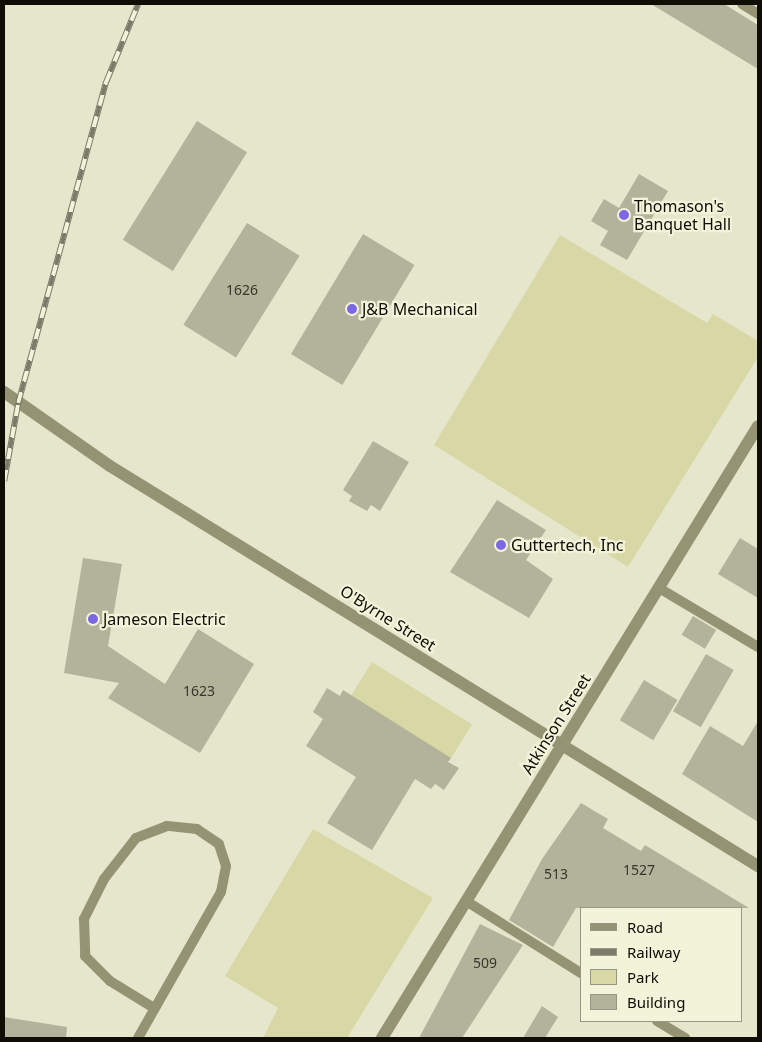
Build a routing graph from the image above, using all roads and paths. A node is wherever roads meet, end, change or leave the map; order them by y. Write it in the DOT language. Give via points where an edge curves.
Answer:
graph roads {
  1 [pos="742,4"];
  2 [pos="758,14"];
  3 [pos="4,392"];
  4 [pos="758,426"];
  5 [pos="659,588"];
  6 [pos="758,647"];
  7 [pos="562,745"];
  8 [pos="758,866"];
  9 [pos="466,901"];
  10 [pos="580,972"];
  11 [pos="154,1008"];
  12 [pos="659,1022"];
  13 [pos="138,1038"];
  14 [pos="382,1038"];
  15 [pos="686,1038"];
  1 -- 2 [label="lane"];
  3 -- 7 [label="street, O'Byrne Street" via="110,466"];
  4 -- 5 [label="street, Atkinson Street"];
  5 -- 6 [label="lane"];
  5 -- 7 [label="street, Atkinson Street"];
  7 -- 8 [label="street, O'Byrne Street"];
  7 -- 9 [label="street, Atkinson Street"];
  9 -- 10 [label="lane"];
  9 -- 14 [label="street, Atkinson Street"];
  11 -- 11 [label="lane" via="221,892 226,866 220,844 196,829 167,826 136,838 104,879 84,919 85,956 110,981"];
  11 -- 13 [label="lane"];
  12 -- 15 [label="lane"];
}
